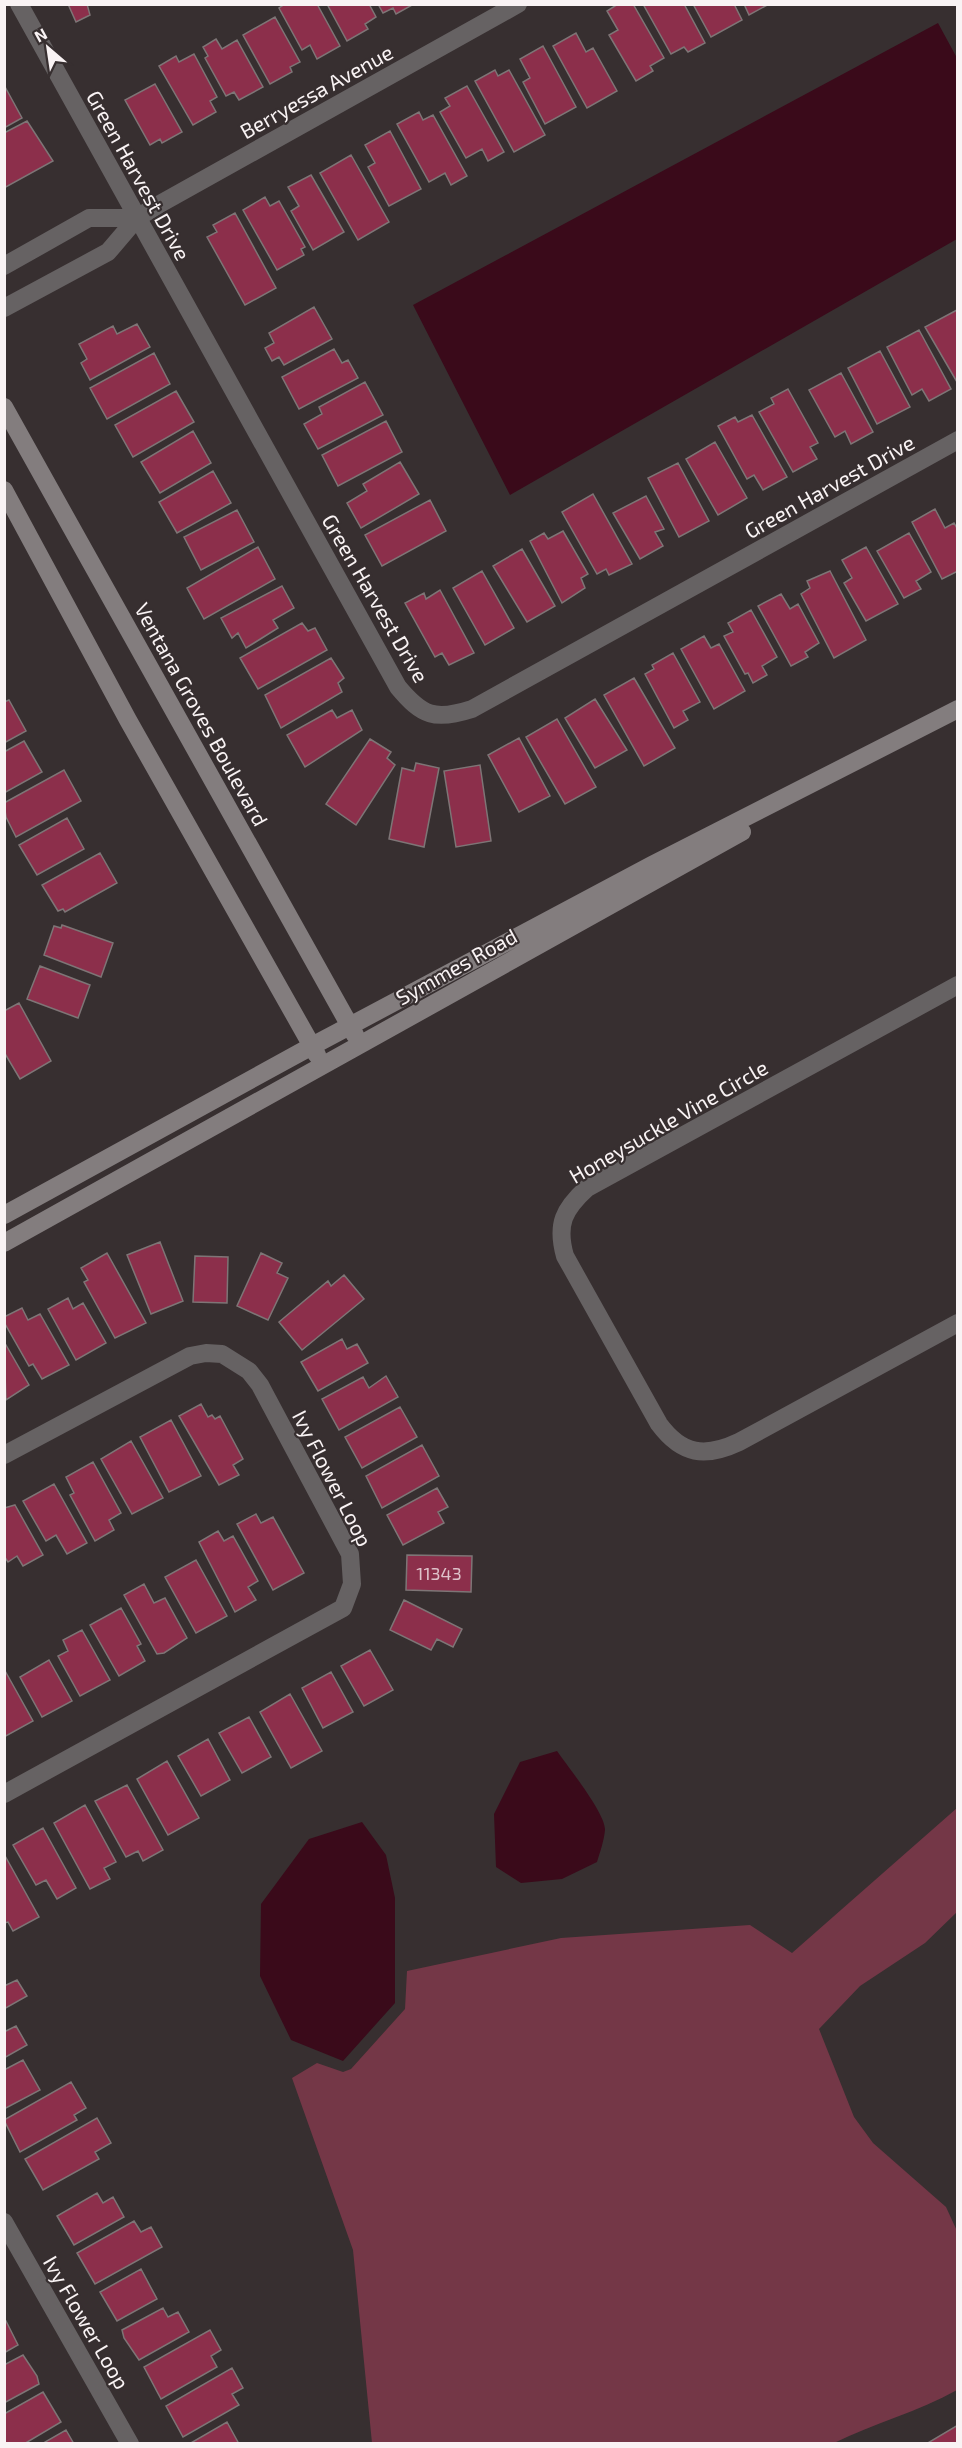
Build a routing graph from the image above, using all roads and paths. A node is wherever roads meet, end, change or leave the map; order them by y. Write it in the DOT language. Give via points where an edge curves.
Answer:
graph roads {
  1 [pos="19,4"];
  2 [pos="518,4"];
  3 [pos="137,218"];
  4 [pos="4,266"];
  5 [pos="4,308"];
  6 [pos="4,407"];
  7 [pos="957,440"];
  8 [pos="4,490"];
  9 [pos="957,709"];
  10 [pos="928,725"];
  11 [pos="957,985"];
  12 [pos="350,1026"];
  13 [pos="360,1044"];
  14 [pos="312,1046"];
  15 [pos="323,1065"];
  16 [pos="4,1215"];
  17 [pos="4,1243"];
  18 [pos="957,1323"];
  19 [pos="4,1455"];
  20 [pos="4,1794"];
  21 [pos="4,2222"];
  22 [pos="130,2444"];
  1 -- 3 [label="street, Green Harvest Drive"];
  2 -- 3 [label="street, Berryessa Avenue"];
  3 -- 4 [label="street, Berryessa Avenue" via="88,218"];
  3 -- 5 [label="street, Berryessa Avenue" via="108,252"];
  3 -- 7 [label="street, Green Harvest Drive" via="398,687 412,705 430,715 451,716 472,709"];
  6 -- 12 [label="street, Ventana Groves Boulevard"];
  8 -- 14 [label="street"];
  9 -- 10 [label="street, Symmes Road"];
  10 -- 12 [label="street, Symmes Road" via="652,865"];
  10 -- 13 [label="street, Symmes Road" via="654,883"];
  11 -- 18 [label="street, Honeysuckle Vine Circle" via="587,1188 569,1204 560,1240 565,1256 659,1424 682,1447 700,1452 719,1451 740,1442"];
  12 -- 13 [label="street, Ventana Groves Boulevard"];
  12 -- 14 [label="street, Symmes Road"];
  13 -- 15 [label="street, Symmes Road"];
  14 -- 15 [label="street"];
  14 -- 16 [label="street, Symmes Road"];
  15 -- 17 [label="street, Symmes Road"];
  19 -- 20 [label="street, Ivy Flower Loop" via="174,1363 206,1353 222,1354 249,1371 260,1385 351,1554 352,1584 343,1608"];
  21 -- 22 [label="street, Ivy Flower Loop"];
}
